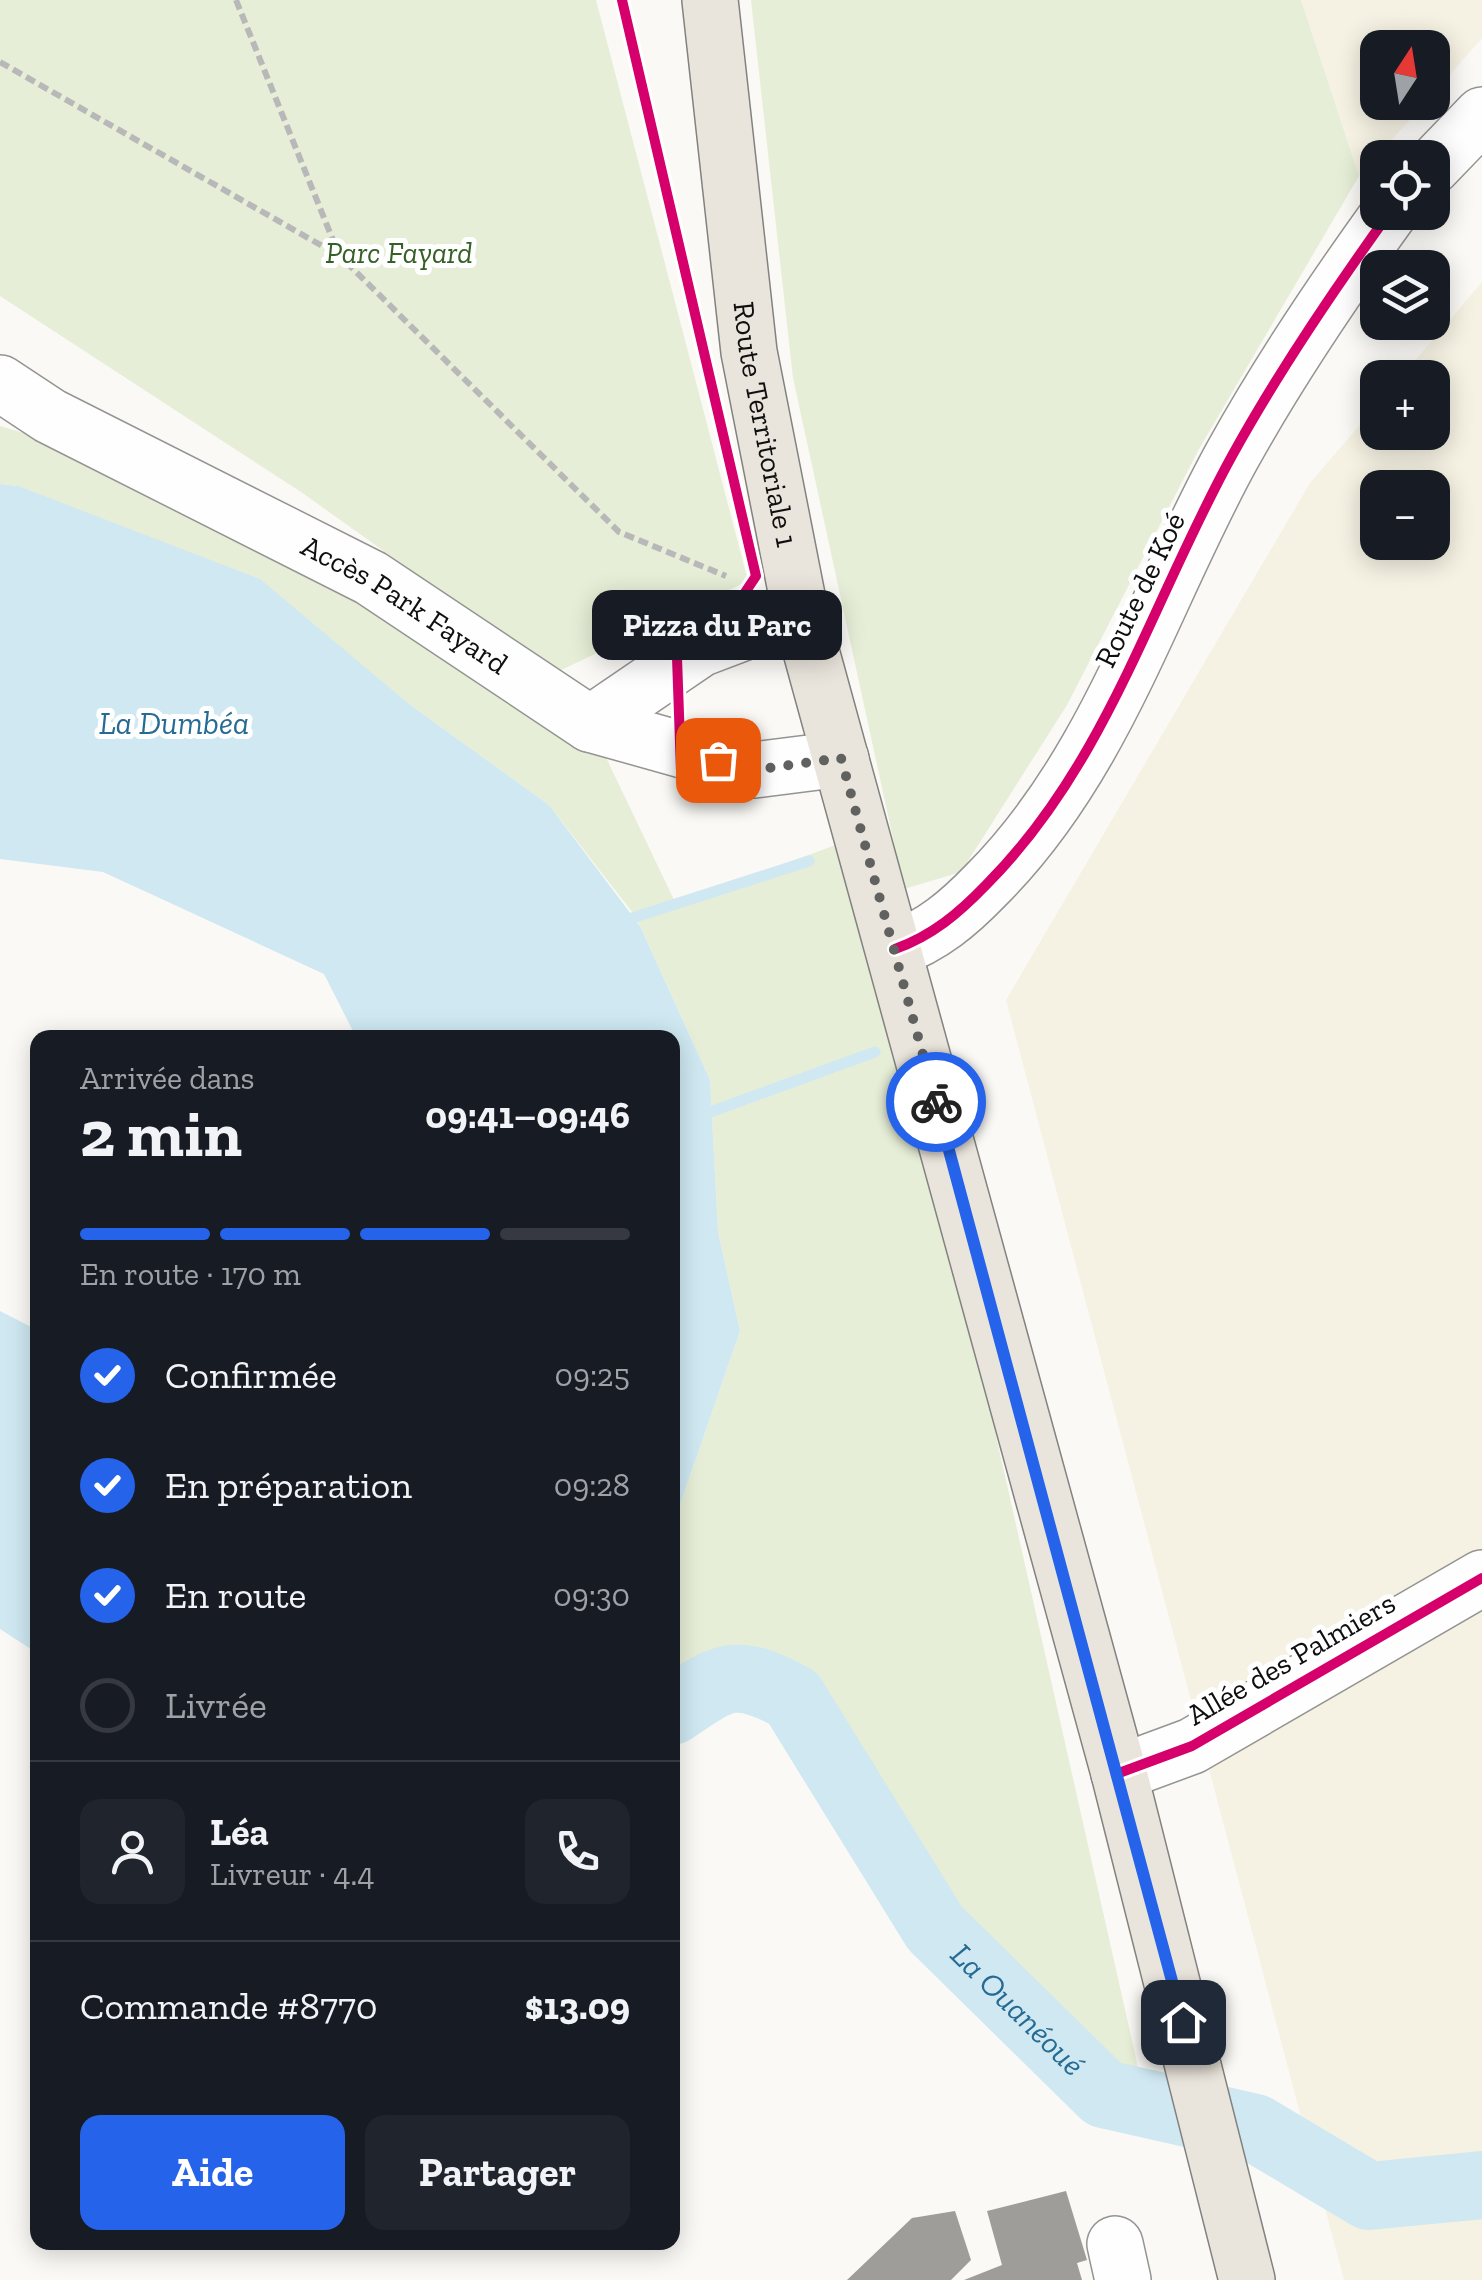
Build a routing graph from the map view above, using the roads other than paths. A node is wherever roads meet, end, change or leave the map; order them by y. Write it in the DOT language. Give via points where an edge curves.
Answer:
graph roads {
  1 [pos="710,0"];
  2 [pos="1482,114"];
  3 [pos="1450,148"];
  4 [pos="1377,230"];
  5 [pos="0,383"];
  6 [pos="800,611"];
  7 [pos="590,724"];
  8 [pos="841,758"];
  9 [pos="895,949"];
  10 [pos="1482,1578"];
  11 [pos="1119,1773"];
  12 [pos="1247,2280"];
  1 -- 6 [label="main road, Route Territoriale 1" via="750,352"];
  2 -- 3 [label="street"];
  4 -- 9 [label="street, Route de Koé" via="1307,327 1231,457 1095,742 1040,824 958,914"];
  5 -- 7 [label="street, Accès Park Fayard" via="50,416 371,578"];
  6 -- 7 [label="street" via="700,649"];
  6 -- 8 [label="main road, Route Territoriale 1"];
  7 -- 8 [label="street, Accès Park Fayard" via="754,770"];
  8 -- 9 [label="main road, Route Territoriale 1"];
  9 -- 11 [label="main road, Route Territoriale 1"];
  10 -- 11 [label="street, Allée des Palmiers" via="1192,1746"];
  11 -- 12 [label="main road, Route Territoriale 1"];
}
